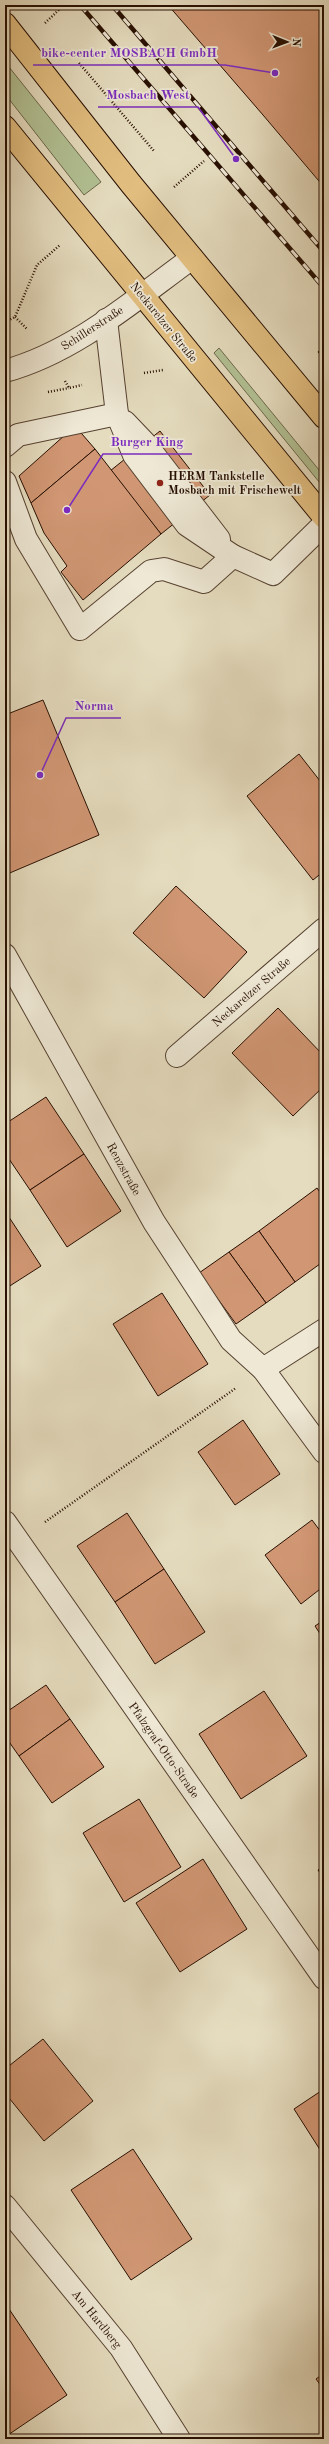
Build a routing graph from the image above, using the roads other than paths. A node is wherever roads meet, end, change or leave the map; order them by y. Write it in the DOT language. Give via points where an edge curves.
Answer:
graph roads {
  1 [pos="5,24"];
  2 [pos="5,127"];
  3 [pos="192,258"];
  4 [pos="141,295"];
  5 [pos="106,320"];
  6 [pos="5,371"];
  7 [pos="117,414"];
  8 [pos="324,417"];
  9 [pos="5,446"];
  10 [pos="5,482"];
  11 [pos="324,517"];
  12 [pos="324,524"];
  13 [pos="233,556"];
  14 [pos="324,929"];
  15 [pos="5,955"];
  16 [pos="177,1056"];
  17 [pos="324,1330"];
  18 [pos="263,1369"];
  19 [pos="324,1452"];
  20 [pos="5,1522"];
  21 [pos="324,1978"];
  22 [pos="5,2206"];
  23 [pos="179,2439"];
  1 -- 3 [label="main road"];
  2 -- 4 [label="main road, Neckarelzer Straße"];
  3 -- 4 [label="street, Schillerstraße"];
  3 -- 8 [label="main road"];
  4 -- 5 [label="street, Schillerstraße"];
  4 -- 11 [label="main road, Neckarelzer Straße"];
  5 -- 6 [label="street, Schillerstraße" via="32,364"];
  5 -- 7 [label="street"];
  7 -- 9 [label="street" via="18,435"];
  7 -- 13 [label="street" via="145,442"];
  10 -- 13 [label="street" via="26,539 80,629 151,571 164,569 204,582"];
  12 -- 13 [label="street" via="273,574"];
  14 -- 16 [label="street, Neckarelzer Straße"];
  15 -- 18 [label="street, Renzstraße" via="154,1222 231,1340"];
  17 -- 18 [label="street"];
  18 -- 19 [label="street, Renzstraße"];
  20 -- 21 [label="street, Pfalzgraf-Otto-Straße"];
  22 -- 23 [label="street, Am Hardberg" via="121,2348"];
}
